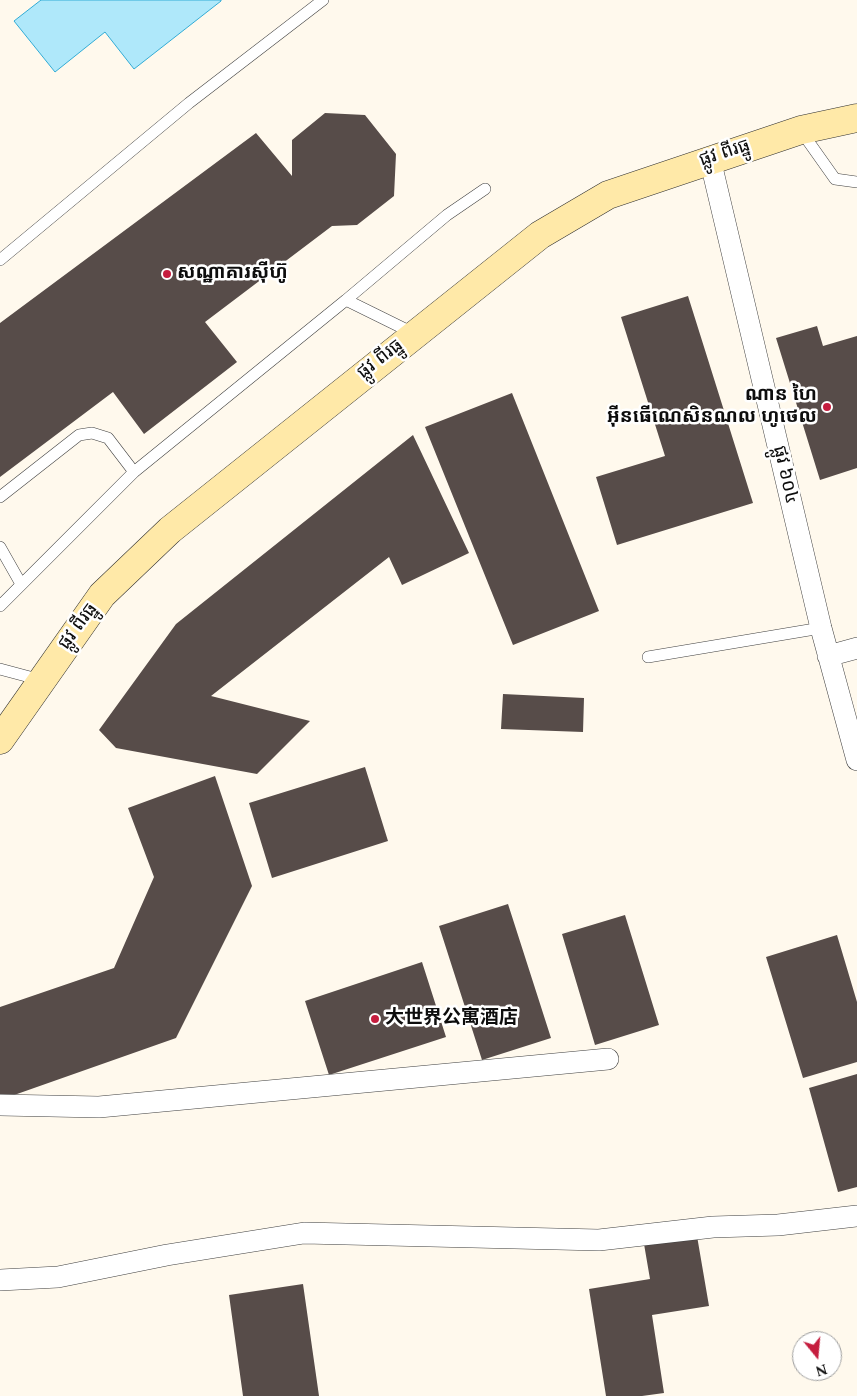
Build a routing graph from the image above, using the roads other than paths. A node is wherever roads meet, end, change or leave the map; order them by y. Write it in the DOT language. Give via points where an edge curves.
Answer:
graph roads {
  1 [pos="323,0"];
  2 [pos="857,118"];
  3 [pos="800,130"];
  4 [pos="710,159"];
  5 [pos="857,182"];
  6 [pos="486,189"];
  7 [pos="0,260"];
  8 [pos="346,300"];
  9 [pos="414,334"];
  10 [pos="134,472"];
  11 [pos="0,497"];
  12 [pos="0,547"];
  13 [pos="21,584"];
  14 [pos="0,606"];
  15 [pos="821,628"];
  16 [pos="857,648"];
  17 [pos="828,656"];
  18 [pos="648,658"];
  19 [pos="0,669"];
  20 [pos="41,680"];
  21 [pos="0,740"];
  22 [pos="857,760"];
  23 [pos="608,1058"];
  24 [pos="0,1105"];
  25 [pos="857,1216"];
  26 [pos="0,1280"];
  1 -- 7 [label="lane" via="190,103"];
  2 -- 3 [label="main road, ផ្លូវ ពីរធ្នូ"];
  3 -- 4 [label="main road, ផ្លូវ ពីរធ្នូ"];
  3 -- 5 [label="lane" via="835,179"];
  4 -- 9 [label="main road, ផ្លូវ ពីរធ្នូ" via="608,195 540,235"];
  4 -- 15 [label="street, ផ្លូវ ៦០៤"];
  6 -- 8 [label="lane" via="447,216"];
  8 -- 9 [label="lane"];
  8 -- 10 [label="lane"];
  9 -- 20 [label="main road, ផ្លូវ ពីរធ្នូ" via="170,530 102,595"];
  10 -- 11 [label="lane" via="108,438 79,435"];
  10 -- 13 [label="lane"];
  12 -- 13 [label="lane"];
  13 -- 14 [label="lane"];
  15 -- 17 [label="street, ផ្លូវ ៦០៤"];
  15 -- 18 [label="lane"];
  16 -- 17 [label="street"];
  17 -- 22 [label="street, ផ្លូវ ៦០៤"];
  19 -- 20 [label="lane"];
  20 -- 21 [label="main road, ផ្លូវ ពីរធ្នូ"];
  23 -- 24 [label="street" via="99,1107"];
  25 -- 26 [label="street" via="599,1240 304,1233 167,1254 58,1277"];
}
